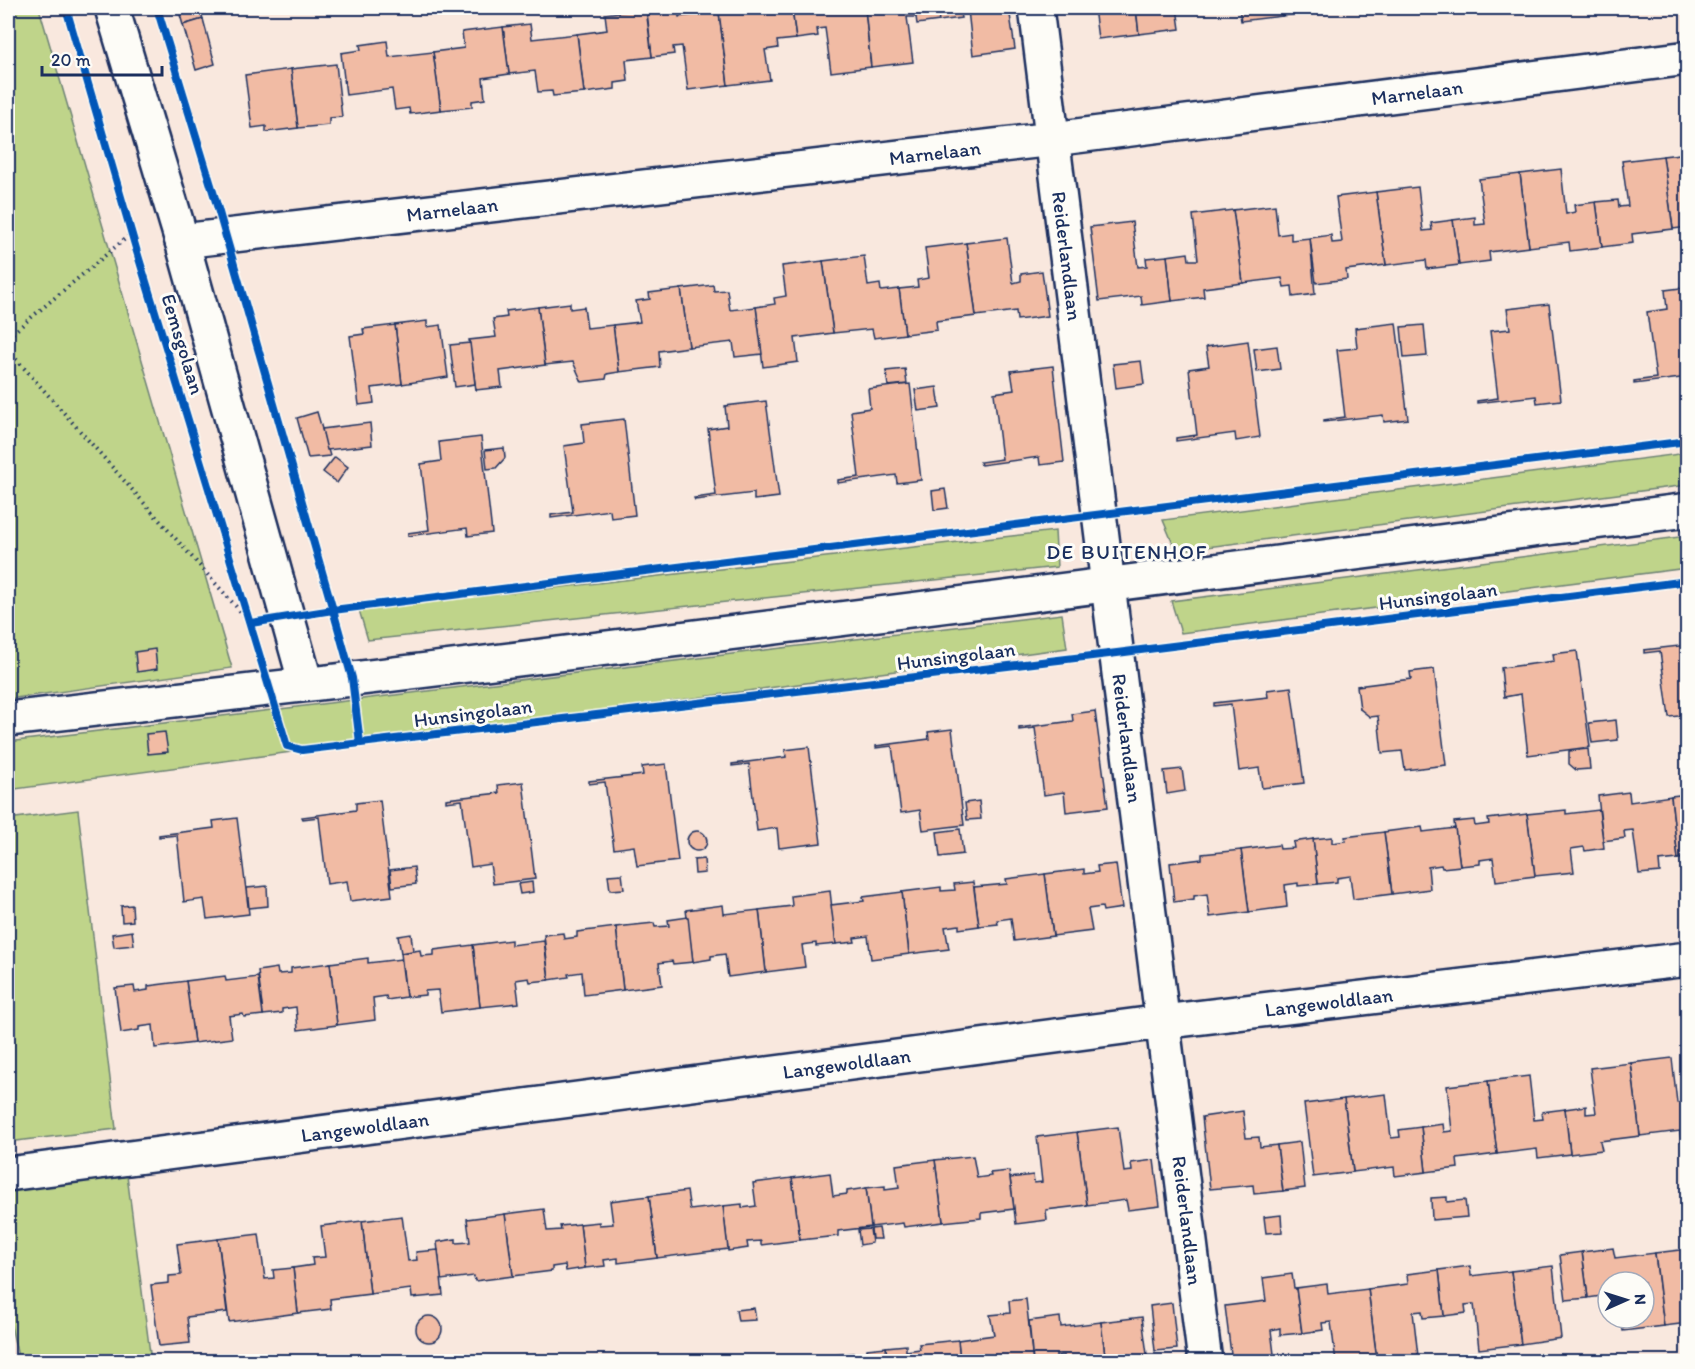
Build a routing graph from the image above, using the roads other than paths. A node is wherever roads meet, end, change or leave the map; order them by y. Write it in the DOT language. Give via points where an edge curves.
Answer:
graph roads {
  1 [pos="112,8"];
  2 [pos="1036,8"];
  3 [pos="1688,58"];
  4 [pos="1053,139"];
  5 [pos="182,241"];
  6 [pos="1688,510"];
  7 [pos="1108,585"];
  8 [pos="306,684"];
  9 [pos="8,719"];
  10 [pos="1688,959"];
  11 [pos="1162,1022"];
  12 [pos="8,1174"];
  13 [pos="1204,1362"];
  1 -- 5 [label="street, Eemsgolaan"];
  2 -- 4 [label="street, Reiderlandlaan"];
  3 -- 4 [label="street, Marnelaan"];
  4 -- 5 [label="street, Marnelaan"];
  4 -- 7 [label="street, Reiderlandlaan"];
  5 -- 8 [label="street, Eemsgolaan"];
  6 -- 7 [label="street"];
  7 -- 8 [label="street"];
  7 -- 11 [label="street, Reiderlandlaan"];
  8 -- 9 [label="street"];
  10 -- 11 [label="street, Langewoldlaan"];
  11 -- 12 [label="street, Langewoldlaan"];
  11 -- 13 [label="street, Reiderlandlaan"];
}
